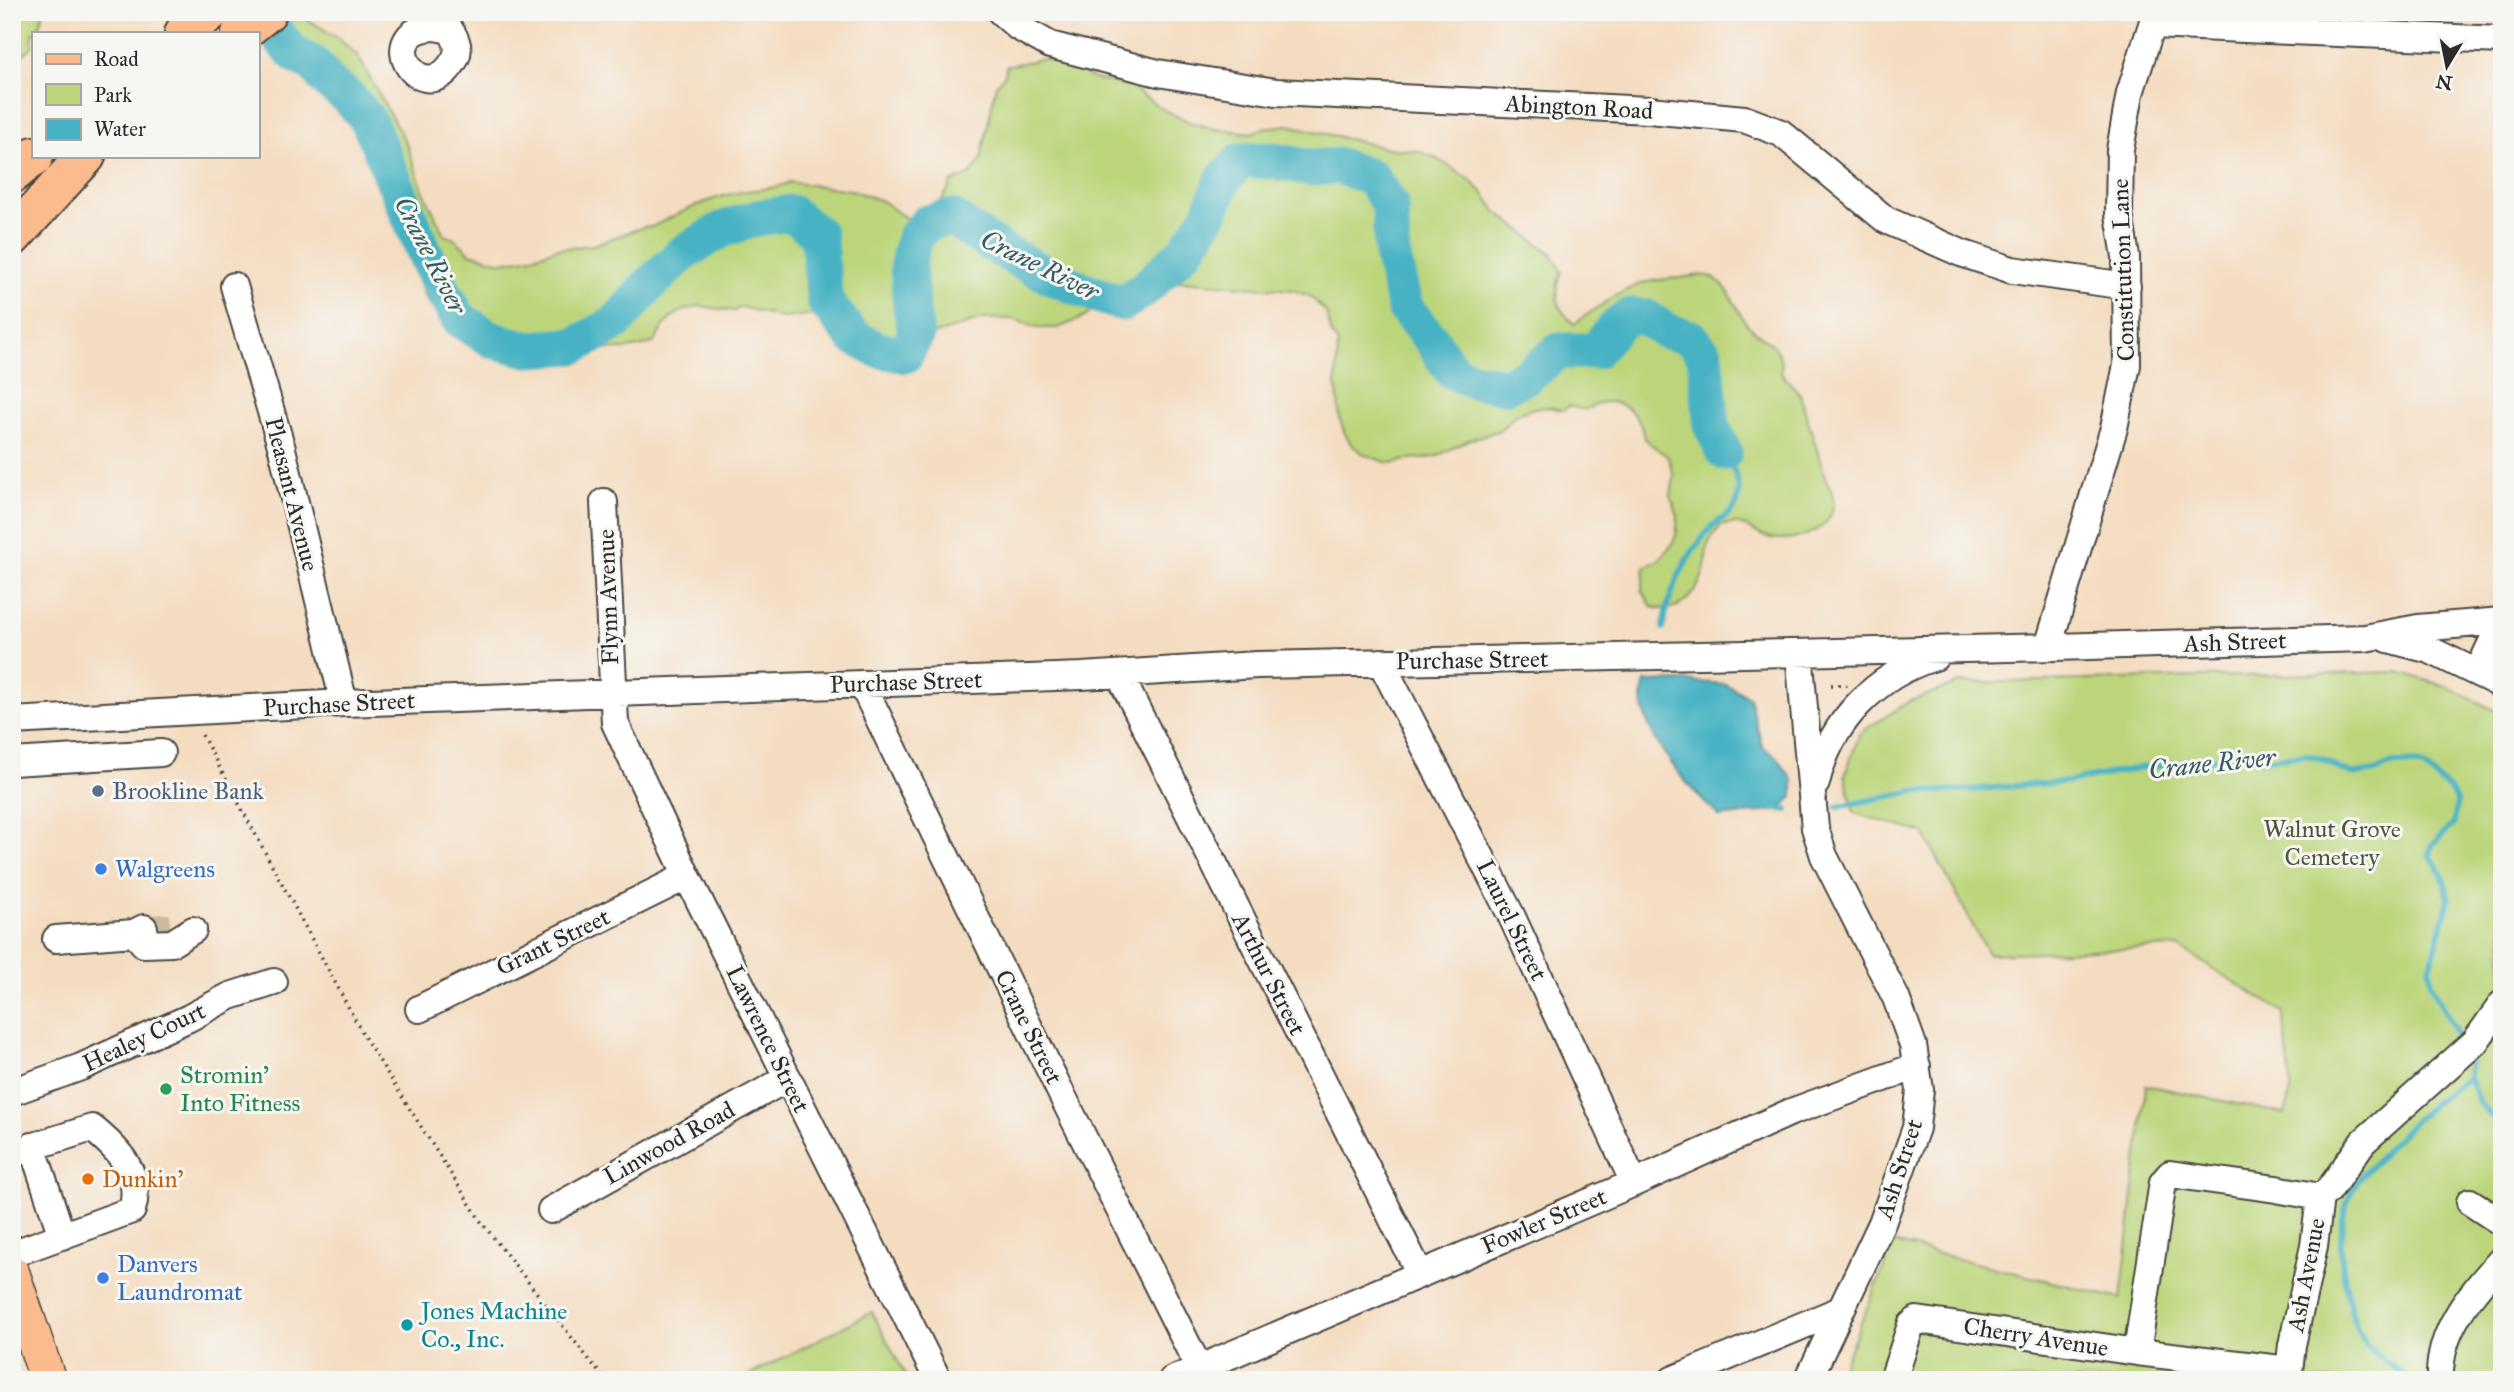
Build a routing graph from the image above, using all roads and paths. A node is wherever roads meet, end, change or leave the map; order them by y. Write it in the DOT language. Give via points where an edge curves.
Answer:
graph roads {
  1 [pos="210,12"];
  2 [pos="267,12"];
  3 [pos="1001,12"];
  4 [pos="2154,19"];
  5 [pos="185,32"];
  6 [pos="242,32"];
  7 [pos="2502,40"];
  8 [pos="32,148"];
  9 [pos="32,158"];
  10 [pos="82,158"];
  11 [pos="83,158"];
  12 [pos="12,160"];
  13 [pos="12,174"];
  14 [pos="12,213"];
  15 [pos="12,237"];
  16 [pos="234,286"];
  17 [pos="2127,286"];
  18 [pos="604,502"];
  19 [pos="2502,621"];
  20 [pos="2365,638"];
  21 [pos="2048,648"];
  22 [pos="1968,649"];
  23 [pos="1799,653"];
  24 [pos="1381,662"];
  25 [pos="2478,672"];
  26 [pos="1119,674"];
  27 [pos="862,684"];
  28 [pos="2502,685"];
  29 [pos="612,693"];
  30 [pos="344,703"];
  31 [pos="12,721"];
  32 [pos="202,736"];
  33 [pos="161,753"];
  34 [pos="12,762"];
  35 [pos="1812,798"];
  36 [pos="687,876"];
  37 [pos="170,929"];
  38 [pos="56,939"];
  39 [pos="274,982"];
  40 [pos="2502,1004"];
  41 [pos="419,1009"];
  42 [pos="1917,1066"];
  43 [pos="788,1078"];
  44 [pos="12,1092"];
  45 [pos="22,1150"];
  46 [pos="1634,1183"];
  47 [pos="2320,1197"];
  48 [pos="2470,1202"];
  49 [pos="551,1210"];
  50 [pos="2502,1223"];
  51 [pos="62,1236"];
  52 [pos="12,1254"];
  53 [pos="2502,1259"];
  54 [pos="12,1274"];
  55 [pos="1420,1274"];
  56 [pos="1840,1310"];
  57 [pos="2137,1353"];
  58 [pos="1199,1368"];
  59 [pos="2288,1375"];
  60 [pos="48,1380"];
  61 [pos="605,1380"];
  62 [pos="938,1380"];
  63 [pos="1172,1380"];
  64 [pos="1672,1380"];
  65 [pos="1808,1380"];
  66 [pos="1893,1380"];
  67 [pos="2440,1380"];
  1 -- 5 [label="highway"];
  2 -- 6 [label="highway"];
  3 -- 17 [label="street, Abington Road" via="1050,45 1224,85 1276,92 1649,110 1744,119 1781,133 1886,220 1961,253 2012,270"];
  4 -- 7 [label="street"];
  4 -- 17 [label="street, Constitution Lane" via="2130,93 2120,150 2119,214"];
  8 -- 12 [label="highway"];
  9 -- 13 [label="highway"];
  10 -- 14 [label="highway"];
  11 -- 15 [label="highway"];
  16 -- 30 [label="street, Pleasant Avenue" via="282,449"];
  17 -- 21 [label="street, Constitution Lane" via="2127,365 2114,428"];
  18 -- 29 [label="street, Flynn Avenue"];
  19 -- 20 [label="street, Ash Street"];
  19 -- 25 [label="street"];
  20 -- 21 [label="street, Ash Street"];
  20 -- 25 [label="street" via="2419,646"];
  21 -- 22 [label="street, Ash Street"];
  22 -- 23 [label="street, Ash Street"];
  22 -- 35 [label="street, Ash Street" via="1901,669 1874,689 1833,737"];
  23 -- 24 [label="street, Purchase Street"];
  23 -- 35 [label="street, Ash Street"];
  24 -- 26 [label="street, Purchase Street"];
  24 -- 46 [label="street, Laurel Street" via="1511,915"];
  25 -- 28 [label="street"];
  26 -- 27 [label="street, Purchase Street"];
  26 -- 55 [label="street, Arthur Street"];
  27 -- 29 [label="street, Purchase Street"];
  27 -- 58 [label="street, Crane Street"];
  29 -- 30 [label="street, Purchase Street"];
  29 -- 36 [label="street, Lawrence Street" via="615,723"];
  30 -- 31 [label="street, Purchase Street"];
  32 -- 61 [label="path" via="365,1038 482,1223"];
  33 -- 34 [label="street"];
  35 -- 42 [label="street, Ash Street" via="1824,856 1896,998"];
  36 -- 41 [label="street, Grant Street"];
  36 -- 43 [label="street, Lawrence Street"];
  37 -- 38 [label="street"];
  39 -- 44 [label="street, Healey Court" via="230,996 81,1067"];
  40 -- 47 [label="street, Ash Avenue" via="2465,1050 2363,1142"];
  42 -- 46 [label="street, Fowler Street" via="1791,1112"];
  42 -- 56 [label="street, Ash Street" via="1919,1109 1911,1144 1882,1223"];
  43 -- 49 [label="street, Linwood Road"];
  43 -- 62 [label="street, Lawrence Street"];
  45 -- 51 [label="street"];
  45 -- 51 [label="street" via="92,1128 115,1147 127,1165 137,1196 132,1210"];
  46 -- 55 [label="street, Fowler Street"];
  47 -- 57 [label="street" via="2170,1174 2163,1182"];
  47 -- 59 [label="street, Ash Avenue"];
  48 -- 50 [label="street"];
  51 -- 52 [label="street"];
  53 -- 67 [label="street" via="2450,1328"];
  54 -- 60 [label="main road"];
  55 -- 58 [label="street, Fowler Street"];
  56 -- 64 [label="street"];
  56 -- 65 [label="street, Ash Street"];
  57 -- 59 [label="street, Cherry Avenue"];
  57 -- 66 [label="street, Cherry Avenue" via="1917,1320 1911,1325"];
  58 -- 63 [label="street, Fowler Street"];
}
